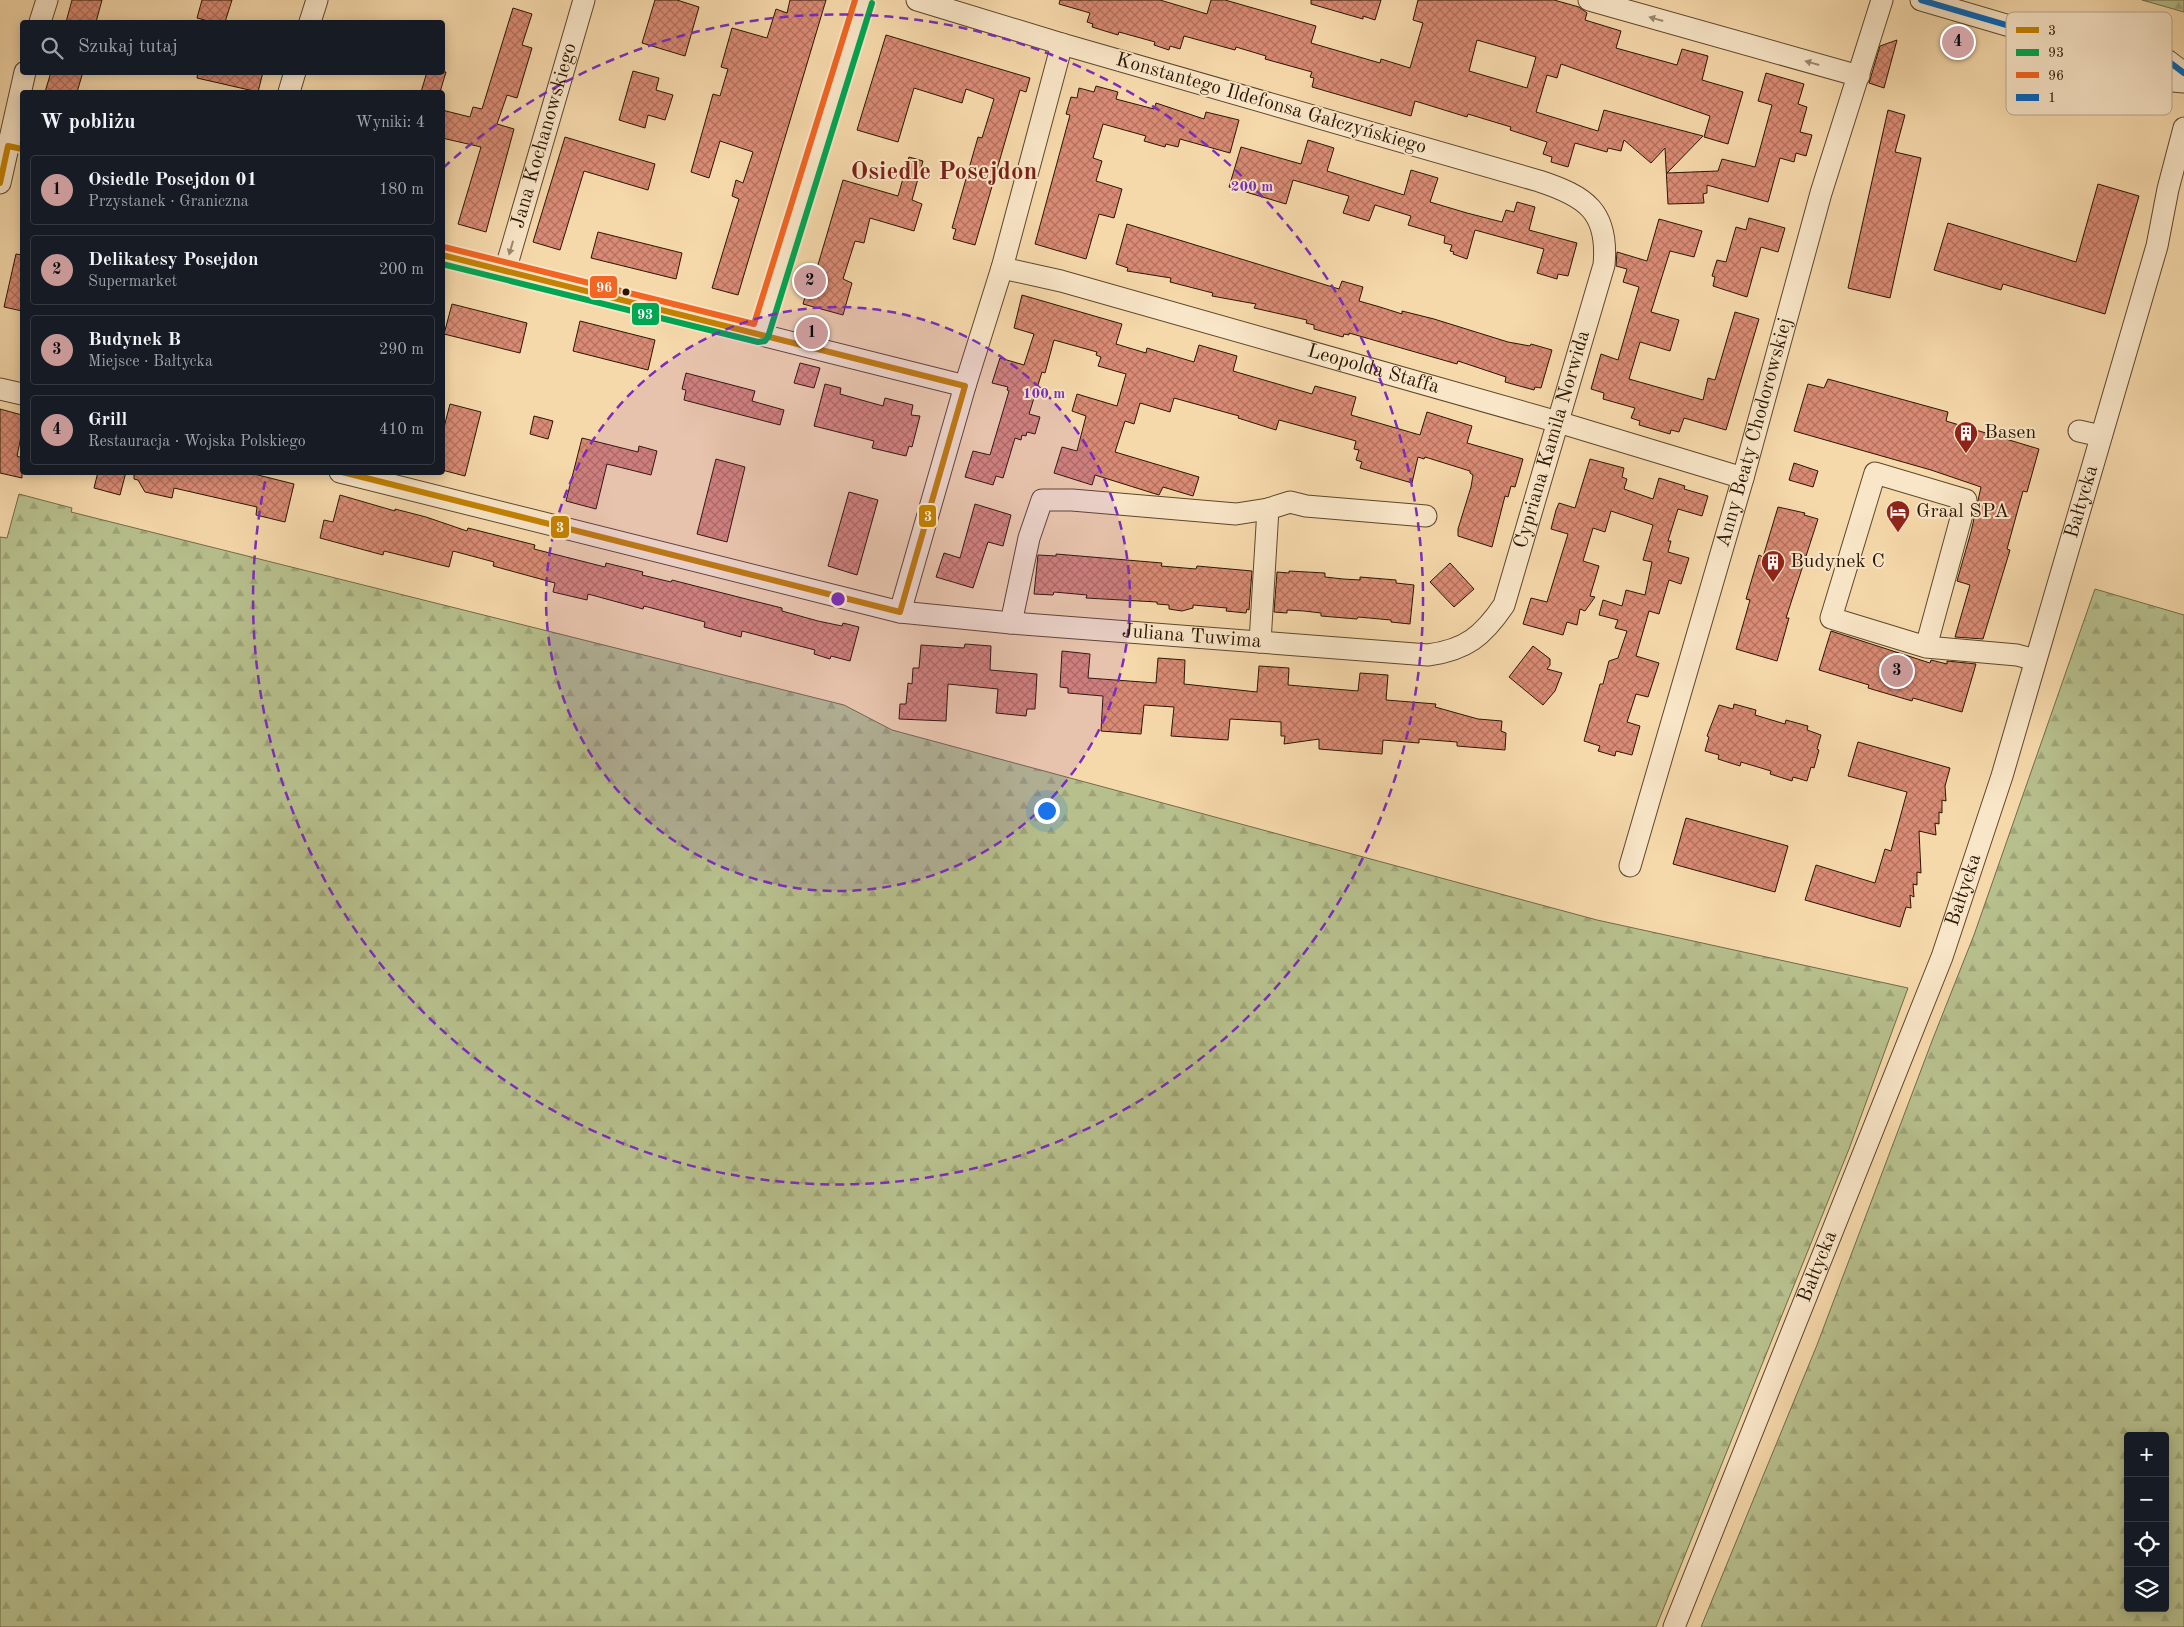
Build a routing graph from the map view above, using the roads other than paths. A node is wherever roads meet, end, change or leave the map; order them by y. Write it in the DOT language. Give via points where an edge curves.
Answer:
graph roads {
  1 [pos="46,0"];
  2 [pos="317,0"];
  3 [pos="584,0"];
  4 [pos="864,0"];
  5 [pos="916,0"];
  6 [pos="1589,0"];
  7 [pos="1882,0"];
  8 [pos="1921,0"];
  9 [pos="41,20"];
  10 [pos="311,20"];
  11 [pos="2006,25"];
  12 [pos="1062,44"];
  13 [pos="2172,64"];
  14 [pos="2184,73"];
  15 [pos="25,75"];
  16 [pos="294,75"];
  17 [pos="1859,76"];
  18 [pos="23,90"];
  19 [pos="290,90"];
  20 [pos="20,110"];
  21 [pos="2184,128"];
  22 [pos="15,147"];
  23 [pos="0,183"];
  24 [pos="1603,236"];
  25 [pos="445,256"];
  26 [pos="1002,268"];
  27 [pos="505,271"];
  28 [pos="760,334"];
  29 [pos="965,386"];
  30 [pos="0,389"];
  31 [pos="20,394"];
  32 [pos="1558,422"];
  33 [pos="2079,431"];
  34 [pos="2101,436"];
  35 [pos="352,475"];
  36 [pos="1743,478"];
  37 [pos="1268,509"];
  38 [pos="1426,516"];
  39 [pos="900,612"];
  40 [pos="1011,623"];
  41 [pos="1479,636"];
  42 [pos="1260,642"];
  43 [pos="1926,647"];
  44 [pos="2035,660"];
  45 [pos="1630,866"];
  46 [pos="1674,1627"];
  1 -- 9 [label="street"];
  2 -- 10 [label="street"];
  3 -- 27 [label="street, Jana Kochanowskiego, one-way"];
  4 -- 28 [label="street"];
  5 -- 12 [label="street, Konstantego Ildefonsa Gałczyńskiego"];
  17 -- 6 [label="street, one-way"];
  7 -- 17 [label="street, Anny Beaty Chodorowskiej"];
  8 -- 11 [label="street"];
  12 -- 24 [label="street, Konstantego Ildefonsa Gałczyńskiego" via="1568,191 1591,207"];
  12 -- 26 [label="street"];
  13 -- 14 [label="street"];
  15 -- 18 [label="street"];
  16 -- 19 [label="street"];
  17 -- 36 [label="street, Anny Beaty Chodorowskiej" via="1821,193"];
  20 -- 22 [label="street"];
  21 -- 34 [label="street, Bałtycka" via="2157,246"];
  22 -- 23 [label="street"];
  24 -- 32 [label="street, Cypriana Kamila Norwida" via="1604,265"];
  25 -- 27 [label="street"];
  26 -- 29 [label="street"];
  26 -- 32 [label="street, Leopolda Staffa" via="1061,281"];
  27 -- 28 [label="street"];
  28 -- 29 [label="street"];
  29 -- 39 [label="street"];
  30 -- 31 [label="street"];
  32 -- 36 [label="street, Leopolda Staffa"];
  32 -- 41 [label="street, Cypriana Kamila Norwida" via="1504,605"];
  33 -- 34 [label="street"];
  34 -- 44 [label="street, Bałtycka"];
  35 -- 39 [label="street, Juliana Tuwima"];
  36 -- 45 [label="street, Anny Beaty Chodorowskiej"];
  37 -- 38 [label="street" via="1290,502"];
  37 -- 40 [label="street" via="1236,514 1042,500 1029,538"];
  37 -- 42 [label="street"];
  39 -- 40 [label="street, Juliana Tuwima"];
  40 -- 42 [label="street, Juliana Tuwima"];
  41 -- 42 [label="street, Juliana Tuwima" via="1456,649 1428,655"];
  43 -- 43 [label="street" via="1831,618 1875,473 1966,500"];
  43 -- 44 [label="street" via="2016,655"];
  44 -- 46 [label="street, Bałtycka" via="2002,776 1942,957"];
}
